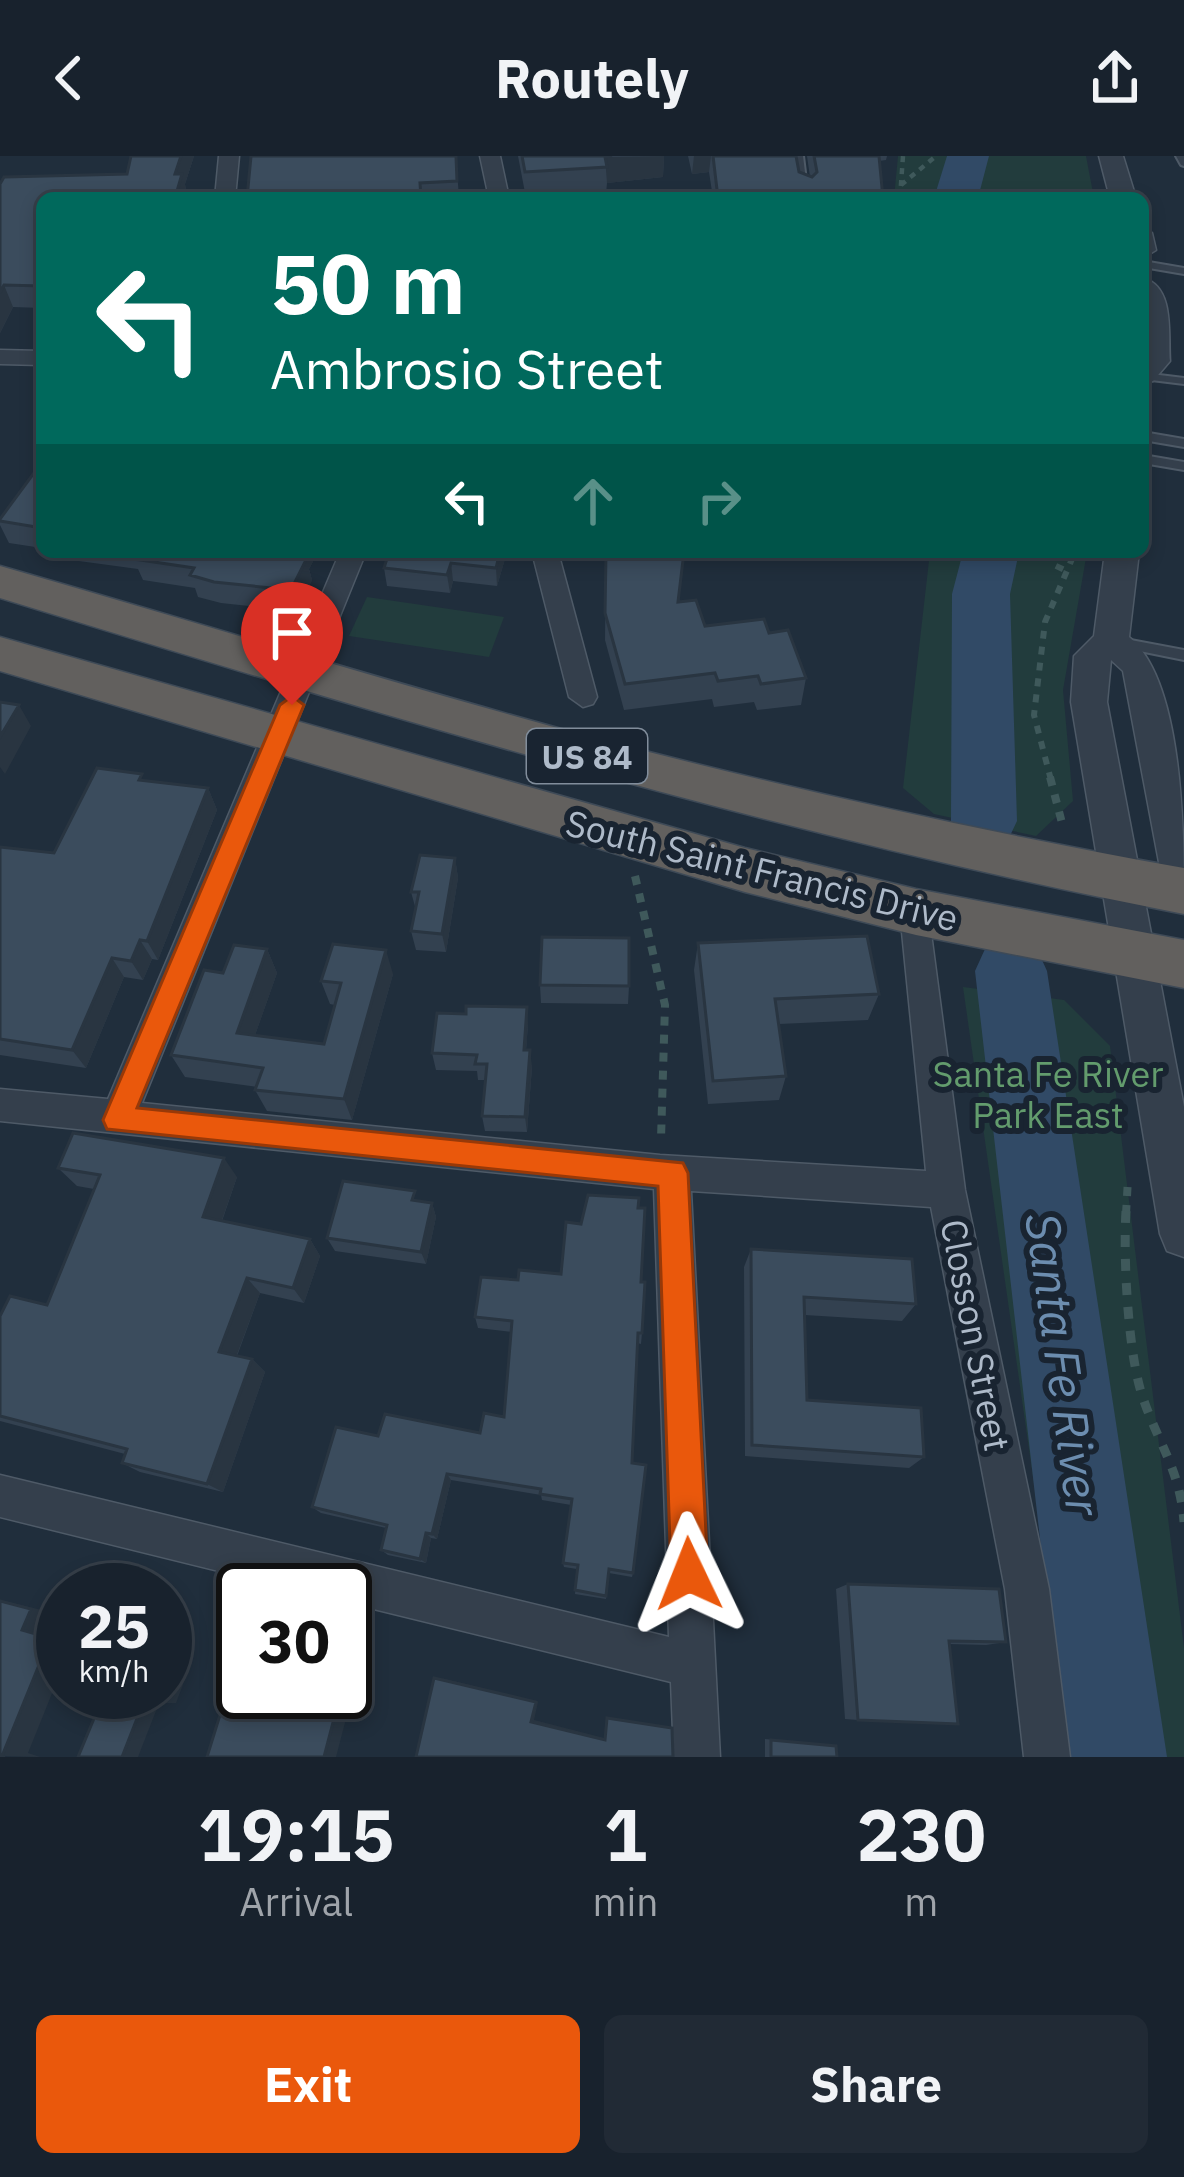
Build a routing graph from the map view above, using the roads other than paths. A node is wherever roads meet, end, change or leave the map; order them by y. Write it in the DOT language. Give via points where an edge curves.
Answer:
graph roads {
  1 [pos="229,156"];
  2 [pos="490,156"];
  3 [pos="798,156"];
  4 [pos="1111,156"];
  5 [pos="226,192"];
  6 [pos="498,192"];
  7 [pos="804,192"];
  8 [pos="1121,192"];
  9 [pos="1149,265"];
  10 [pos="1184,271"];
  11 [pos="1149,293"];
  12 [pos="0,357"];
  13 [pos="36,358"];
  14 [pos="1149,369"];
  15 [pos="1149,376"];
  16 [pos="1184,381"];
  17 [pos="1149,437"];
  18 [pos="1184,443"];
  19 [pos="1149,460"];
  20 [pos="1184,466"];
  21 [pos="351,558"];
  22 [pos="547,558"];
  23 [pos="1121,558"];
  24 [pos="0,582"];
  25 [pos="1111,642"];
  26 [pos="0,653"];
  27 [pos="1184,655"];
  28 [pos="303,674"];
  29 [pos="583,697"];
  30 [pos="280,736"];
  31 [pos="1120,880"];
  32 [pos="1184,890"];
  33 [pos="916,912"];
  34 [pos="1158,959"];
  35 [pos="0,1105"];
  36 [pos="118,1120"];
  37 [pos="666,1173"];
  38 [pos="946,1190"];
  39 [pos="1184,1234"];
  40 [pos="0,1496"];
  41 [pos="693,1665"];
  42 [pos="697,1757"];
  43 [pos="1047,1757"];
  1 -- 5 [label="street"];
  2 -- 6 [label="street"];
  3 -- 7 [label="lane"];
  4 -- 8 [label="street"];
  9 -- 10 [label="lane"];
  11 -- 14 [label="street" via="1156,361"];
  12 -- 13 [label="street"];
  15 -- 16 [label="lane"];
  17 -- 18 [label="lane"];
  19 -- 20 [label="lane"];
  21 -- 28 [label="street"];
  22 -- 29 [label="street"];
  23 -- 25 [label="street"];
  24 -- 28 [label="highway, South Saint Francis Drive / US 84"];
  25 -- 27 [label="lane"];
  25 -- 31 [label="street" via="1092,656 1089,701"];
  25 -- 32 [label="street" via="1141,671"];
  26 -- 30 [label="highway, South Saint Francis Drive / US 84"];
  28 -- 30 [label="street"];
  28 -- 31 [label="highway, South Saint Francis Drive / US 84" via="782,807"];
  30 -- 33 [label="highway, South Saint Francis Drive / US 84"];
  30 -- 36 [label="street"];
  31 -- 32 [label="highway, South Saint Francis Drive / US 84"];
  31 -- 34 [label="street"];
  33 -- 34 [label="highway, South Saint Francis Drive / US 84"];
  33 -- 38 [label="street, Closson Street"];
  34 -- 39 [label="street"];
  35 -- 36 [label="street"];
  36 -- 37 [label="street"];
  37 -- 38 [label="street"];
  37 -- 41 [label="street"];
  38 -- 43 [label="street, Closson Street" via="1028,1588"];
  40 -- 41 [label="street"];
  41 -- 42 [label="street"];
}
